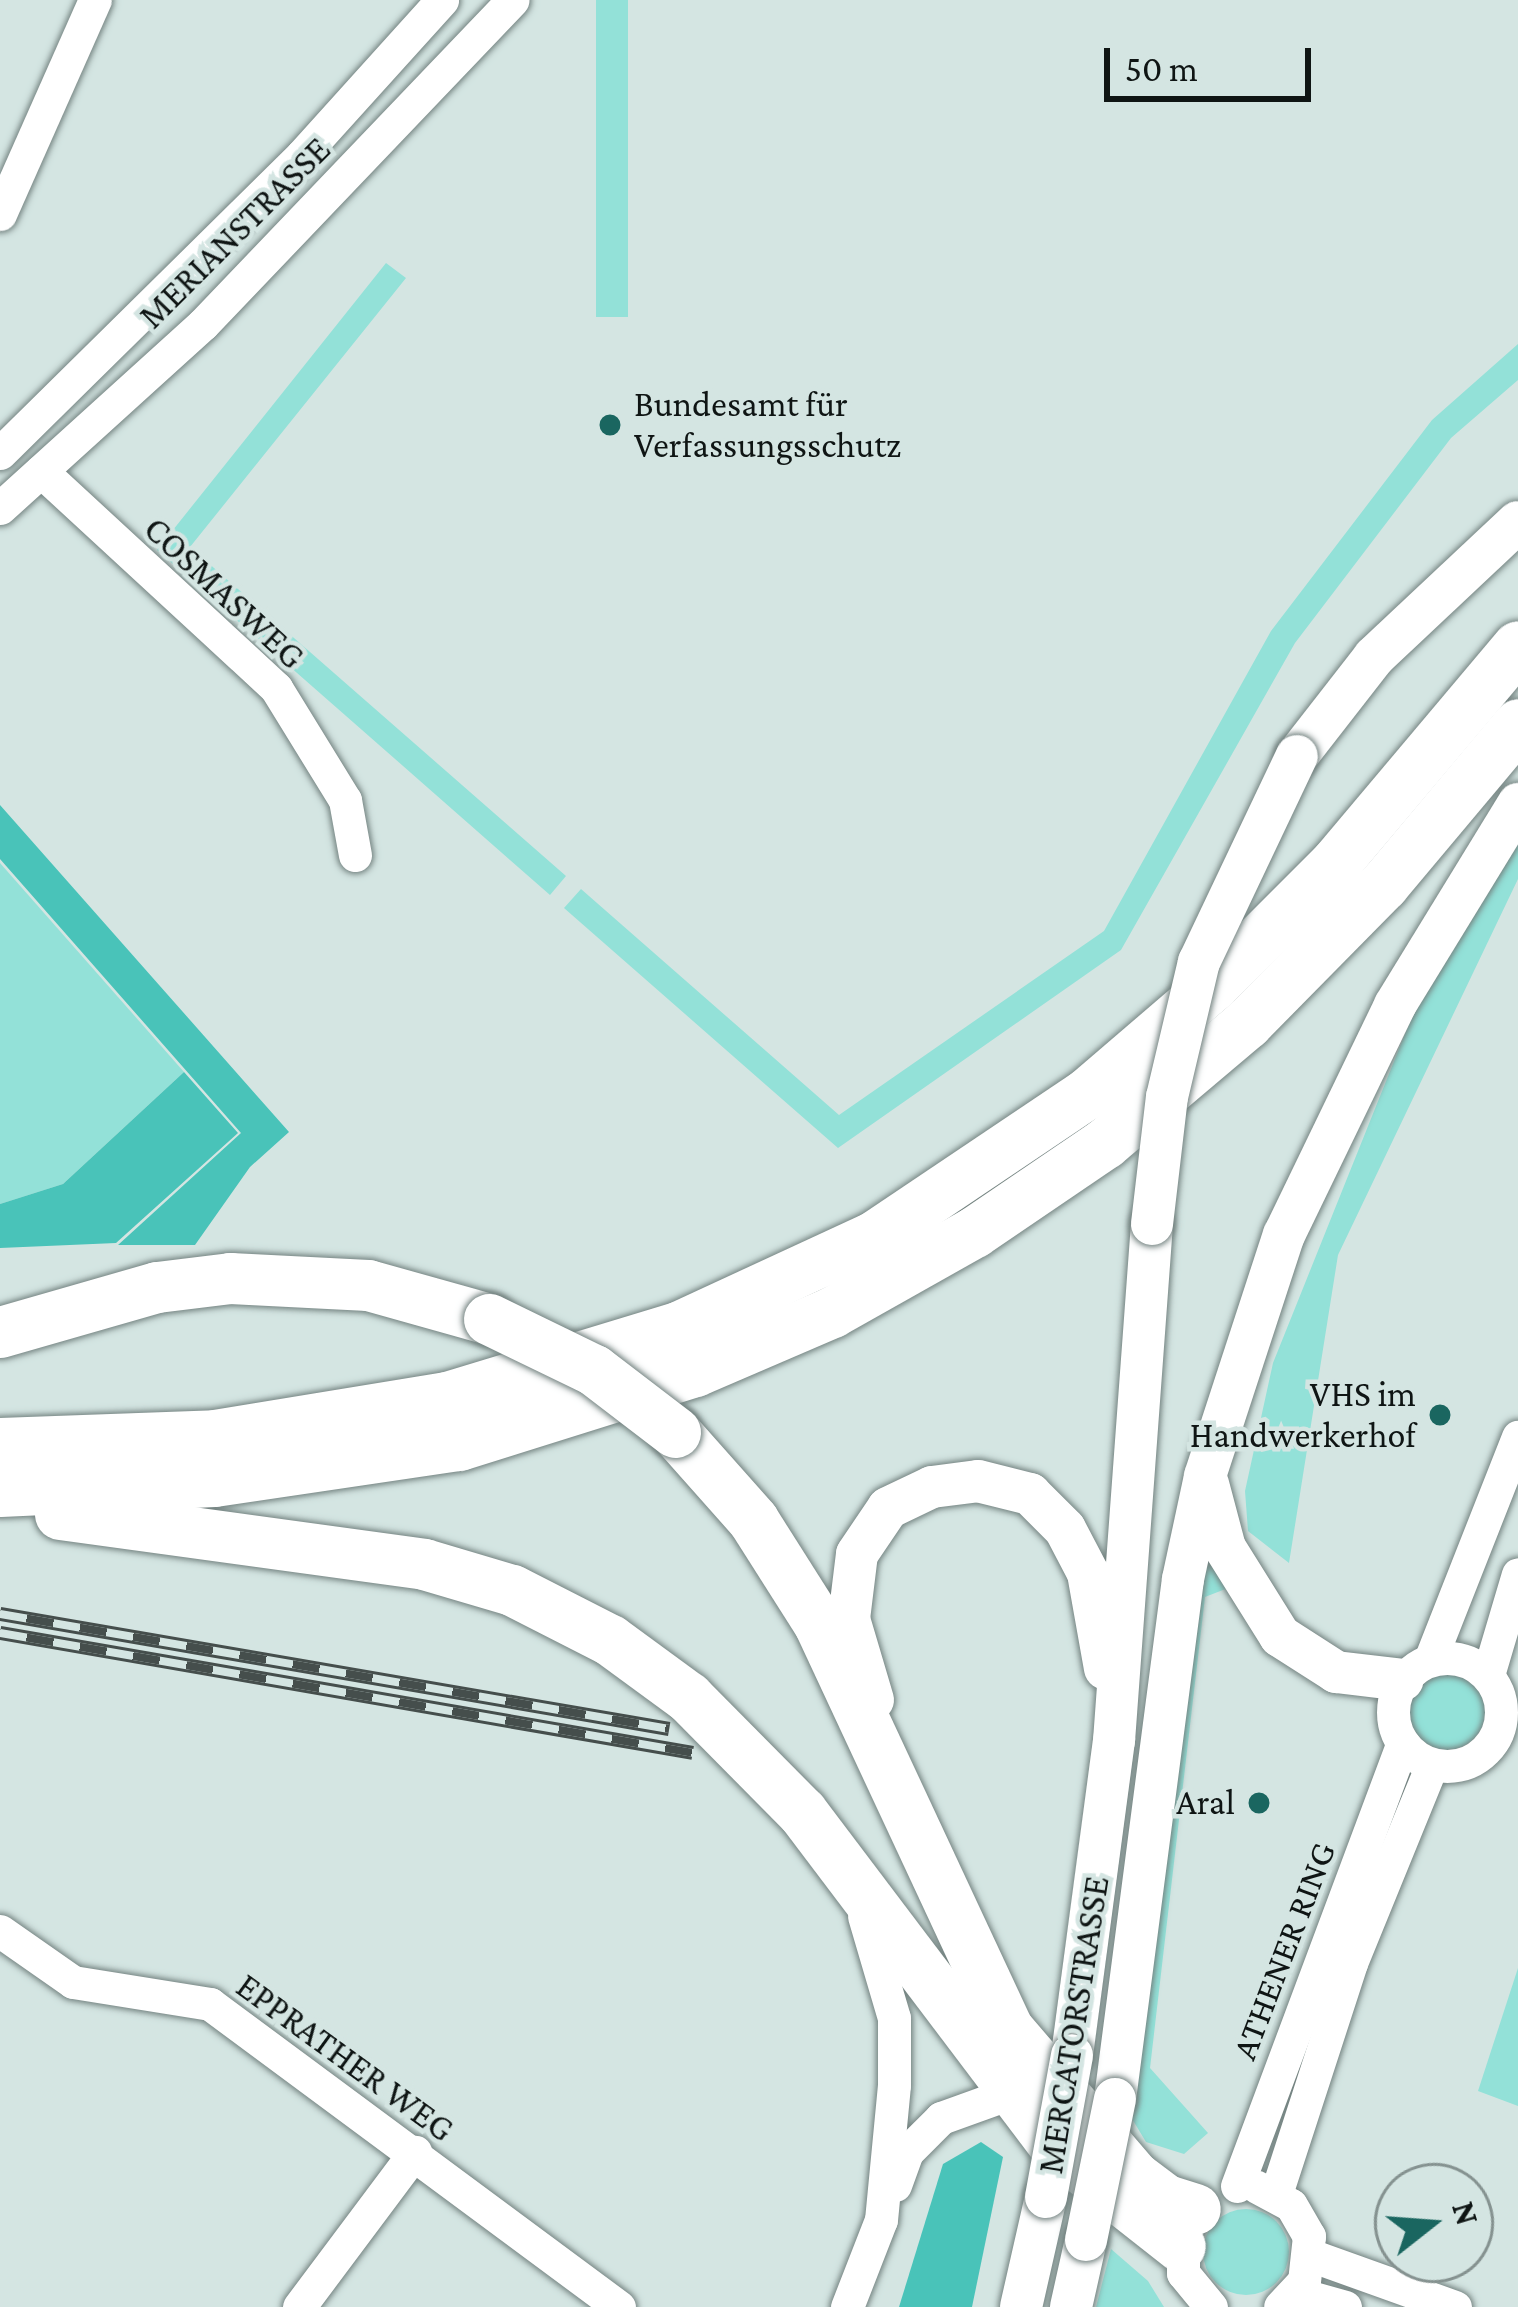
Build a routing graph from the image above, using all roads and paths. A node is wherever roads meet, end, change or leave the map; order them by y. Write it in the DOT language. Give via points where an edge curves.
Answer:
graph roads {
  1 [pos="95,0"];
  2 [pos="442,0"];
  3 [pos="513,0"];
  4 [pos="0,214"];
  5 [pos="0,453"];
  6 [pos="41,471"];
  7 [pos="0,508"];
  8 [pos="1518,522"];
  9 [pos="1518,646"];
  10 [pos="1518,724"];
  11 [pos="1518,804"];
  12 [pos="355,855"];
  13 [pos="0,1332"];
  14 [pos="1518,1437"];
  15 [pos="0,1443"];
  16 [pos="1205,1476"];
  17 [pos="0,1491"];
  18 [pos="0,1507"];
  19 [pos="1518,1574"];
  20 [pos="1417,1670"];
  21 [pos="1488,1675"];
  22 [pos="1114,1741"];
  23 [pos="1402,1743"];
  24 [pos="1432,1765"];
  25 [pos="802,1812"];
  26 [pos="925,1857"];
  27 [pos="0,1931"];
  28 [pos="1010,2093"];
  29 [pos="415,2152"];
  30 [pos="1276,2194"];
  31 [pos="1204,2214"];
  32 [pos="881,2220"];
  33 [pos="1310,2254"];
  34 [pos="1288,2300"];
  35 [pos="1209,2306"];
  36 [pos="299,2307"];
  37 [pos="619,2307"];
  38 [pos="847,2307"];
  39 [pos="1021,2307"];
  40 [pos="1071,2307"];
  41 [pos="1345,2307"];
  42 [pos="1455,2307"];
  1 -- 4 [label="street"];
  2 -- 5 [label="street, MERIANSTRASSE" via="302,155"];
  3 -- 6 [label="street, MERIANSTRASSE" via="203,324"];
  6 -- 7 [label="street, MERIANSTRASSE"];
  6 -- 12 [label="street, COSMASWEG" via="276,688 345,800"];
  8 -- 22 [label="main road, bridge" via="1374,657 1297,756 1198,962 1167,1096 1152,1224"];
  9 -- 15 [label="highway" via="1336,862 1213,985 1086,1094 873,1237 680,1326 447,1396 215,1435"];
  10 -- 17 [label="highway" via="1383,885 1246,1023 1105,1143 974,1232 832,1312 695,1371 459,1444 214,1481"];
  11 -- 16 [label="main road, MERCATORSTRASSE" via="1395,1005 1284,1234"];
  13 -- 26 [label="highway, bridge" via="157,1287 230,1278 368,1285 489,1319 594,1370 675,1432 753,1520 819,1624"];
  14 -- 20 [label="street, ATHENER RING"];
  16 -- 20 [label="main road" via="1225,1548 1280,1636 1336,1672"];
  16 -- 40 [label="main road, MERCATORSTRASSE, bridge" via="1114,2099"];
  18 -- 25 [label="highway" via="327,1546 512,1590 610,1640 688,1697"];
  19 -- 21 [label="street"];
  20 -- 21 [label="street" via="1461,1659"];
  20 -- 23 [label="street, ATHENER RING" via="1393,1709"];
  21 -- 24 [label="street" via="1500,1696 1493,1742 1466,1763"];
  22 -- 26 [label="main road" via="1088,1573 1065,1529 1030,1494 978,1481 932,1487 887,1508 857,1554 849,1618"];
  22 -- 39 [label="main road, MERCATORSTRASSE, bridge" via="1072,2055"];
  23 -- 24 [label="street"];
  23 -- 31 [label="street, ATHENER RING"];
  24 -- 30 [label="street, ATHENER RING" via="1351,1963"];
  25 -- 28 [label="highway" via="914,1952"];
  25 -- 32 [label="street" via="855,1895 894,2018"];
  26 -- 31 [label="highway" via="1008,2029 1055,2092 1134,2176"];
  27 -- 29 [label="street, EPPRATHER WEG" via="73,1982 210,2003"];
  28 -- 31 [label="highway" via="1058,2150"];
  28 -- 32 [label="street" via="941,2118 907,2152"];
  29 -- 36 [label="street"];
  29 -- 37 [label="street, EPPRATHER WEG"];
  30 -- 31 [label="street"];
  30 -- 33 [label="street" via="1302,2219"];
  31 -- 35 [label="street" via="1183,2273"];
  32 -- 38 [label="street"];
  33 -- 34 [label="street"];
  33 -- 42 [label="street"];
  34 -- 41 [label="street"];
}
